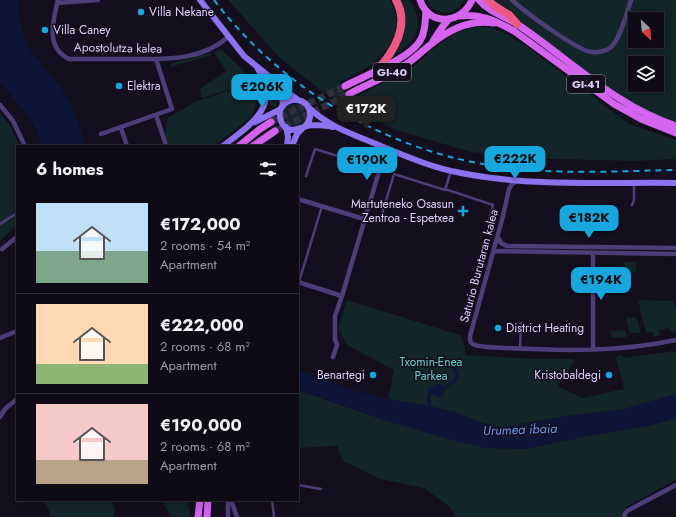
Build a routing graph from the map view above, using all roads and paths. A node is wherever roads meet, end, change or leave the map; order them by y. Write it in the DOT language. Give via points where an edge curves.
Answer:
graph roads {
  1 [pos="98,0"];
  2 [pos="200,0"];
  3 [pos="396,0"];
  4 [pos="420,0"];
  5 [pos="472,0"];
  6 [pos="479,0"];
  7 [pos="488,0"];
  8 [pos="512,0"];
  9 [pos="631,0"];
  10 [pos="58,2"];
  11 [pos="426,11"];
  12 [pos="459,16"];
  13 [pos="449,19"];
  14 [pos="502,24"];
  15 [pos="517,24"];
  16 [pos="228,37"];
  17 [pos="430,44"];
  18 [pos="156,59"];
  19 [pos="256,66"];
  20 [pos="377,70"];
  21 [pos="279,86"];
  22 [pos="345,86"];
  23 [pos="349,94"];
  24 [pos="298,100"];
  25 [pos="0,104"];
  26 [pos="282,107"];
  27 [pos="309,108"];
  28 [pos="156,115"];
  29 [pos="271,122"];
  30 [pos="251,124"];
  31 [pos="676,126"];
  32 [pos="286,127"];
  33 [pos="304,127"];
  34 [pos="121,128"];
  35 [pos="339,128"];
  36 [pos="275,131"];
  37 [pos="676,133"];
  38 [pos="101,134"];
  39 [pos="25,145"];
  40 [pos="127,145"];
  41 [pos="163,145"];
  42 [pos="224,145"];
  43 [pos="240,145"];
  44 [pos="254,145"];
  45 [pos="287,145"];
  46 [pos="292,145"];
  47 [pos="386,148"];
  48 [pos="379,169"];
  49 [pos="451,171"];
  50 [pos="306,176"];
  51 [pos="503,180"];
  52 [pos="518,181"];
  53 [pos="634,183"];
  54 [pos="676,183"];
  55 [pos="445,189"];
  56 [pos="509,189"];
  57 [pos="299,199"];
  58 [pos="632,205"];
  59 [pos="322,206"];
  60 [pos="16,214"];
  61 [pos="382,214"];
  62 [pos="364,219"];
  63 [pos="0,224"];
  64 [pos="488,225"];
  65 [pos="498,237"];
  66 [pos="16,238"];
  67 [pos="676,248"];
  68 [pos="2,249"];
  69 [pos="494,252"];
  70 [pos="593,254"];
  71 [pos="676,254"];
  72 [pos="299,279"];
  73 [pos="299,282"];
  74 [pos="585,282"];
  75 [pos="593,282"];
  76 [pos="342,296"];
  77 [pos="520,323"];
  78 [pos="16,331"];
  79 [pos="0,338"];
  80 [pos="676,340"];
  81 [pos="520,348"];
  82 [pos="593,348"];
  83 [pos="333,357"];
  84 [pos="16,402"];
  85 [pos="0,417"];
  86 [pos="299,485"];
  87 [pos="676,485"];
  88 [pos="321,489"];
  89 [pos="200,501"];
  90 [pos="208,501"];
  91 [pos="228,501"];
  92 [pos="272,501"];
  93 [pos="232,502"];
  94 [pos="198,517"];
  95 [pos="207,517"];
  96 [pos="228,517"];
  97 [pos="234,517"];
  98 [pos="237,517"];
  99 [pos="274,517"];
  100 [pos="625,517"];
  1 -- 10 [label="street"];
  2 -- 16 [label="main road"];
  3 -- 20 [label="highway" via="401,15 400,34 395,48"];
  4 -- 11 [label="main road"];
  5 -- 12 [label="main road" via="465,12"];
  6 -- 15 [label="main road, GI-41" via="487,8"];
  7 -- 15 [label="highway" via="509,14"];
  8 -- 9 [label="street" via="576,46 591,52 610,48 617,40"];
  10 -- 18 [label="street, Apostolutza kalea" via="52,37 54,45 62,55 69,59"];
  11 -- 13 [label="main road" via="441,19"];
  11 -- 20 [label="main road, GI-40" via="421,40 398,60"];
  12 -- 13 [label="main road, GI-41"];
  12 -- 14 [label="main road, GI-41" via="470,14"];
  13 -- 17 [label="main road, GI-40"];
  14 -- 17 [label="main road" via="468,24 450,31"];
  14 -- 37 [label="main road, GI-41" via="614,104 641,119"];
  15 -- 31 [label="main road, GI-41" via="617,98"];
  16 -- 18 [label="street, Apostolutza kalea" via="207,51 179,59"];
  16 -- 19 [label="main road"];
  17 -- 23 [label="main road, GI-40" via="416,58 400,68"];
  18 -- 28 [label="street" via="172,109"];
  19 -- 21 [label="main road"];
  19 -- 30 [label="main road" via="263,79 266,96 261,112"];
  20 -- 22 [label="main road, GI-40"];
  21 -- 24 [label="main road"];
  21 -- 26 [label="main road"];
  24 -- 26 [label="main road" via="290,100"];
  24 -- 27 [label="main road"];
  25 -- 39 [label="street" via="13,121"];
  26 -- 30 [label="main road"];
  26 -- 32 [label="main road" via="280,119"];
  27 -- 33 [label="main road" via="310,116"];
  27 -- 35 [label="main road"];
  28 -- 34 [label="street"];
  28 -- 41 [label="street"];
  29 -- 43 [label="main road"];
  30 -- 42 [label="main road"];
  32 -- 33 [label="main road" via="294,130"];
  32 -- 45 [label="main road"];
  33 -- 35 [label="main road" via="322,125"];
  33 -- 46 [label="main road" via="297,134"];
  34 -- 38 [label="street"];
  34 -- 40 [label="street"];
  35 -- 47 [label="main road"];
  36 -- 44 [label="main road"];
  47 -- 48 [label="street"];
  47 -- 49 [label="main road"];
  48 -- 50 [label="lane" via="315,149"];
  48 -- 62 [label="street"];
  49 -- 51 [label="main road"];
  49 -- 55 [label="lane"];
  51 -- 52 [label="main road"];
  51 -- 56 [label="street"];
  52 -- 53 [label="main road"];
  52 -- 56 [label="street"];
  53 -- 54 [label="main road"];
  53 -- 58 [label="lane"];
  55 -- 61 [label="lane" via="394,174"];
  55 -- 64 [label="lane" via="493,205"];
  56 -- 65 [label="street, Saturio Burutaran kalea"];
  57 -- 59 [label="street"];
  59 -- 62 [label="street"];
  59 -- 72 [label="lane"];
  60 -- 63 [label="lane"];
  62 -- 76 [label="street"];
  65 -- 67 [label="street" via="506,246"];
  65 -- 69 [label="street, Saturio Burutaran kalea"];
  66 -- 68 [label="street"];
  69 -- 70 [label="street"];
  69 -- 81 [label="street, Saturio Burutaran kalea" via="470,338 472,344 476,345"];
  70 -- 71 [label="street"];
  70 -- 75 [label="street"];
  73 -- 76 [label="street"];
  74 -- 75 [label="lane"];
  75 -- 82 [label="street"];
  76 -- 83 [label="street" via="335,316 337,346"];
  77 -- 81 [label="lane"];
  78 -- 79 [label="street"];
  80 -- 82 [label="street" via="649,345"];
  81 -- 82 [label="street"];
  84 -- 85 [label="street" via="5,409"];
  86 -- 88 [label="lane"];
  87 -- 100 [label="street" via="626,511"];
  89 -- 94 [label="main road"];
  90 -- 95 [label="main road"];
  91 -- 96 [label="street"];
  92 -- 99 [label="lane"];
  93 -- 97 [label="street"];
  93 -- 98 [label="street"];
}
